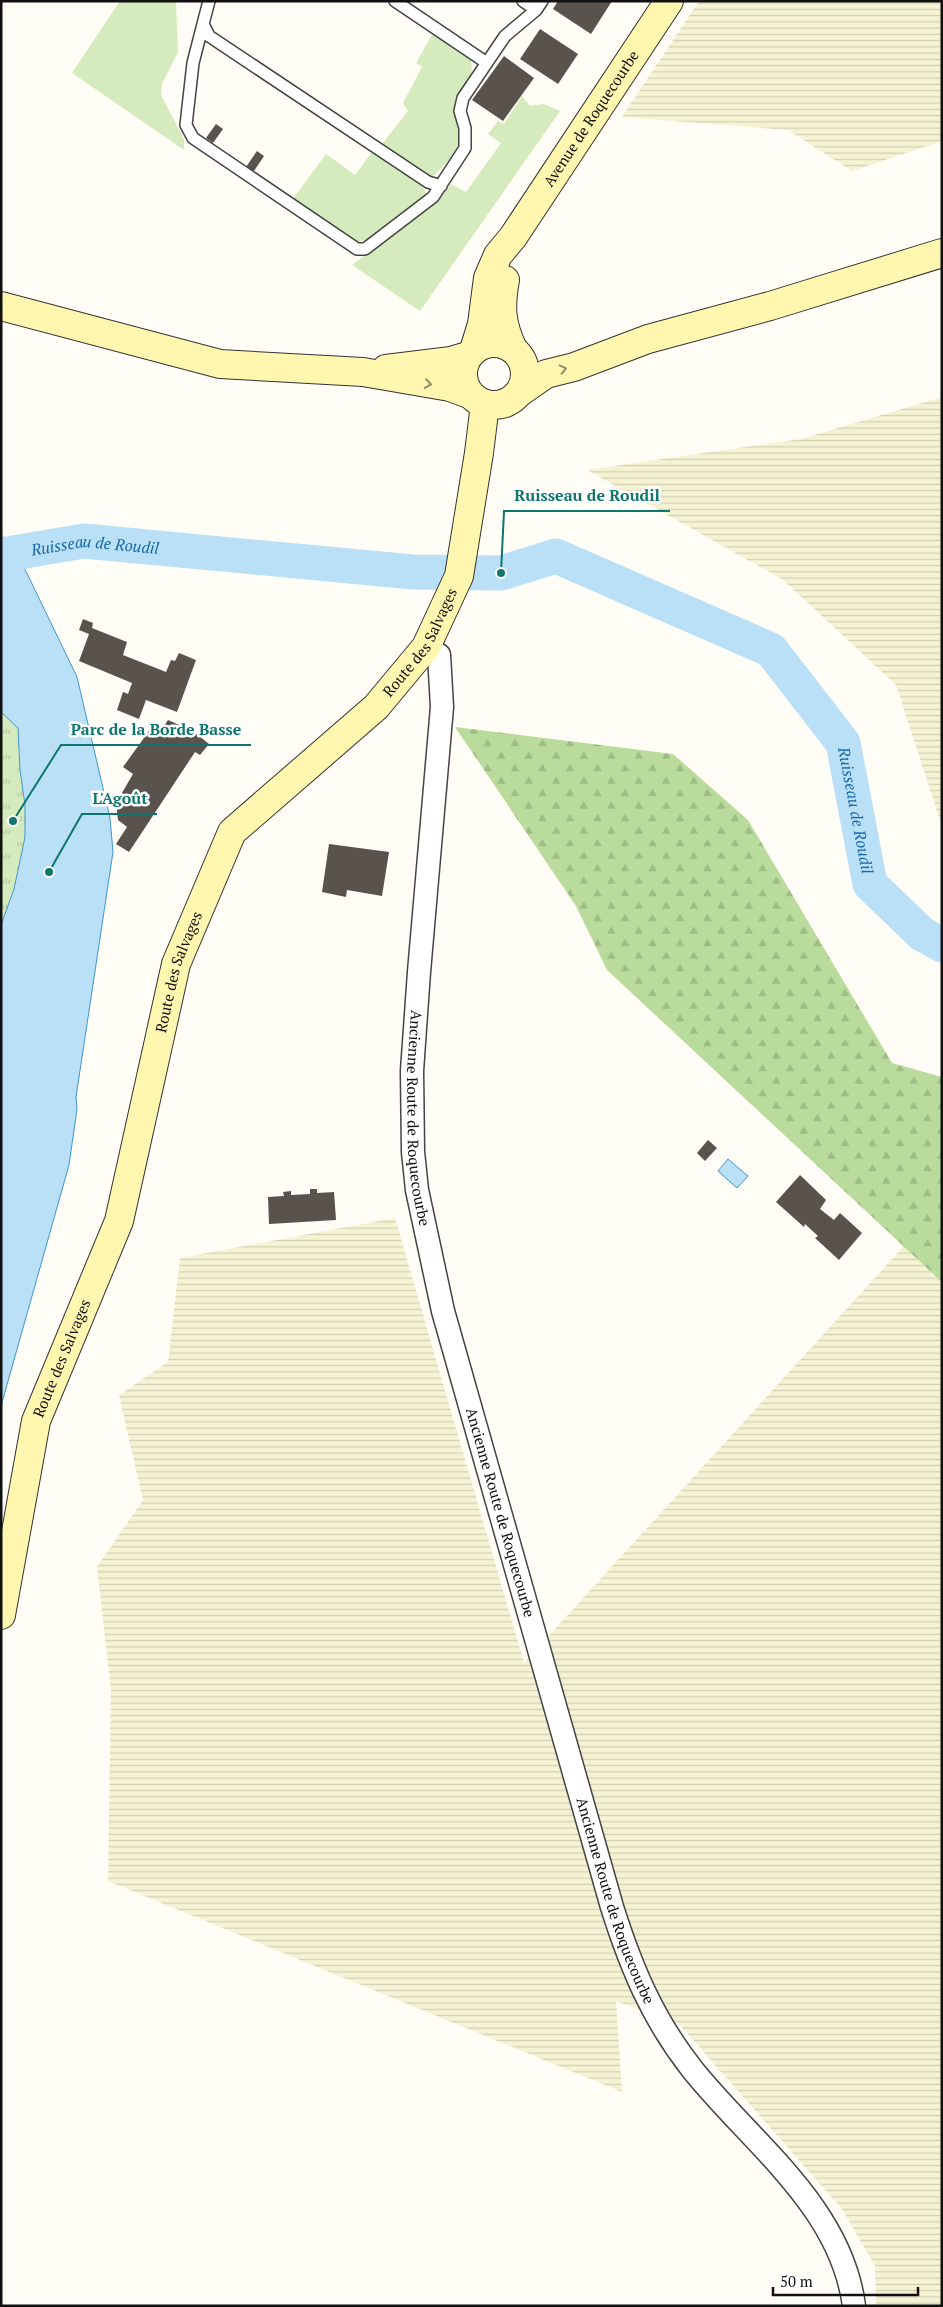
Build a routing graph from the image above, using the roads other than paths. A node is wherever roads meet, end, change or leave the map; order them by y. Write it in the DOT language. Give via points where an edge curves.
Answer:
graph roads {
  1 [pos="209,1"];
  2 [pos="395,1"];
  3 [pos="524,1"];
  4 [pos="668,1"];
  5 [pos="539,6"];
  6 [pos="203,24"];
  7 [pos="487,63"];
  8 [pos="441,186"];
  9 [pos="513,237"];
  10 [pos="942,252"];
  11 [pos="1,306"];
  12 [pos="648,339"];
  13 [pos="515,351"];
  14 [pos="471,353"];
  15 [pos="363,372"];
  16 [pos="520,392"];
  17 [pos="477,399"];
  18 [pos="426,648"];
  19 [pos="1,1615"];
  20 [pos="854,2306"];
  1 -- 6 [label="lane"];
  2 -- 7 [label="lane"];
  3 -- 5 [label="lane"];
  4 -- 9 [label="main road, Avenue de Roquecourbe"];
  5 -- 7 [label="lane" via="505,36"];
  6 -- 8 [label="lane" via="209,36 428,182"];
  6 -- 8 [label="lane" via="193,62 186,125 192,138 200,145 357,249 365,249 389,231 433,197"];
  7 -- 8 [label="lane" via="463,98 460,111 465,128 465,148"];
  9 -- 13 [label="main road, Avenue de Roquecourbe" via="500,304"];
  9 -- 14 [label="main road, Avenue de Roquecourbe" via="498,255 488,278 482,324"];
  10 -- 12 [label="main road" via="789,300"];
  11 -- 15 [label="main road" via="220,364"];
  12 -- 13 [label="main road" via="548,354"];
  16 -- 12 [label="main road, one-way" via="546,374"];
  13 -- 14 [label="main road" via="504,344 493,343"];
  13 -- 16 [label="main road" via="522,360 526,376"];
  14 -- 15 [label="main road" via="452,361"];
  14 -- 17 [label="main road" via="462,375"];
  15 -- 17 [label="main road, one-way" via="450,387"];
  16 -- 17 [label="main road" via="505,404"];
  17 -- 18 [label="main road, Route des Salvages" via="479,454 459,573"];
  18 -- 19 [label="main road, Route des Salvages" via="376,707 232,832 176,964 119,1221 36,1421"];
  18 -- 20 [label="street, Ancienne Route de Roquecourbe" via="439,655 442,707 419,972 412,1108 417,1190 443,1311 612,1906 635,1975 661,2026 691,2068 818,2214 844,2261"];
}
